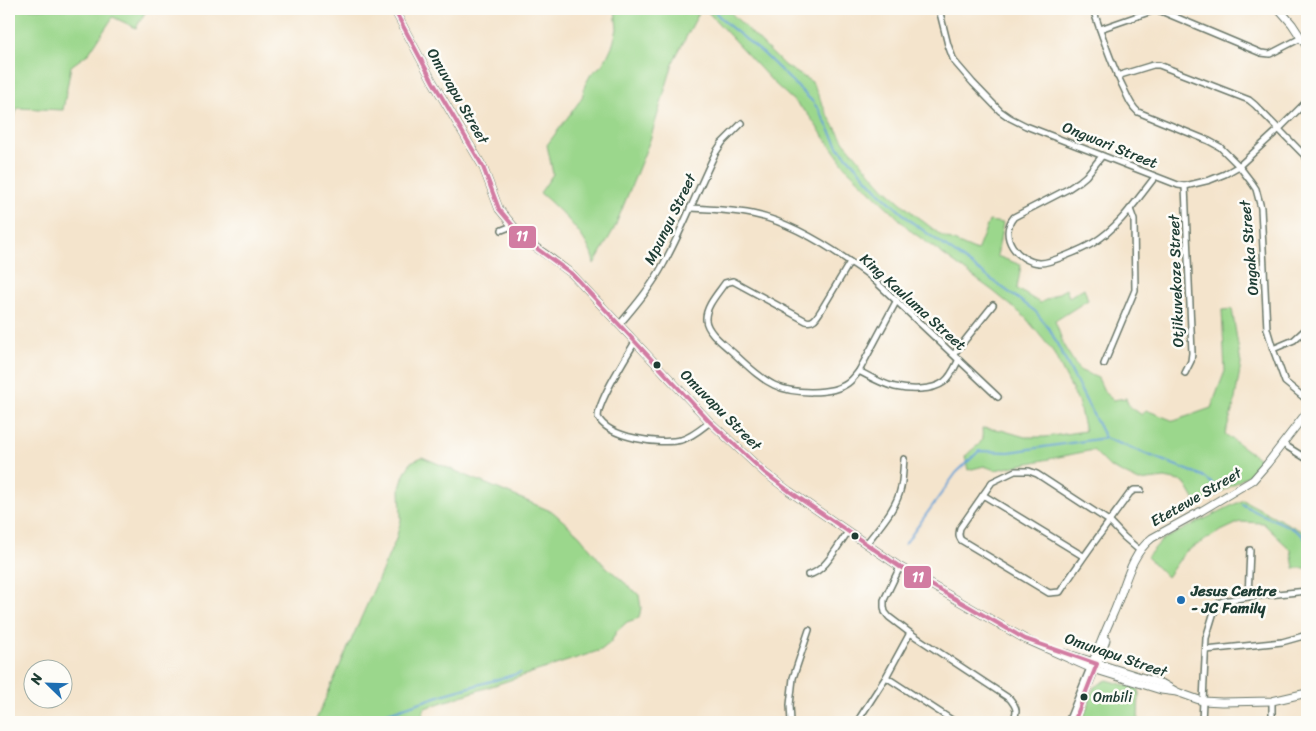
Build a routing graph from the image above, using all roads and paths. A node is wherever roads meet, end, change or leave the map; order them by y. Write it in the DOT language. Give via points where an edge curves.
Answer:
graph roads {
  1 [pos="394,9"];
  2 [pos="939,9"];
  3 [pos="1093,9"];
  4 [pos="1279,9"];
  5 [pos="1100,29"];
  6 [pos="1301,38"];
  7 [pos="1307,47"];
  8 [pos="1118,76"];
  9 [pos="1307,101"];
  10 [pos="742,123"];
  11 [pos="1278,130"];
  12 [pos="1102,156"];
  13 [pos="1307,160"];
  14 [pos="1239,166"];
  15 [pos="1155,177"];
  16 [pos="1185,186"];
  17 [pos="690,208"];
  18 [pos="1130,209"];
  19 [pos="512,226"];
  20 [pos="502,230"];
  21 [pos="850,262"];
  22 [pos="897,300"];
  23 [pos="993,305"];
  24 [pos="619,325"];
  25 [pos="1307,328"];
  26 [pos="635,342"];
  27 [pos="1273,350"];
  28 [pos="954,354"];
  29 [pos="958,359"];
  30 [pos="1104,364"];
  31 [pos="859,371"];
  32 [pos="1185,373"];
  33 [pos="998,397"];
  34 [pos="1307,400"];
  35 [pos="1307,412"];
  36 [pos="710,422"];
  37 [pos="1283,444"];
  38 [pos="904,459"];
  39 [pos="1307,459"];
  40 [pos="1141,490"];
  41 [pos="983,495"];
  42 [pos="1109,521"];
  43 [pos="848,532"];
  44 [pos="866,544"];
  45 [pos="1139,550"];
  46 [pos="1250,550"];
  47 [pos="1083,556"];
  48 [pos="900,567"];
  49 [pos="808,575"];
  50 [pos="1307,592"];
  51 [pos="1248,597"];
  52 [pos="809,630"];
  53 [pos="910,633"];
  54 [pos="1307,635"];
  55 [pos="1206,650"];
  56 [pos="1094,666"];
  57 [pos="886,676"];
  58 [pos="1307,693"];
  59 [pos="1272,701"];
  60 [pos="1202,702"];
  61 [pos="791,722"];
  62 [pos="858,722"];
  63 [pos="955,722"];
  64 [pos="1013,722"];
  65 [pos="1068,722"];
  66 [pos="1074,722"];
  67 [pos="1202,722"];
  68 [pos="1272,722"];
  1 -- 19 [label="street, Omuvapu Street" via="482,167 499,210"];
  2 -- 12 [label="street, Ongwari Street" via="954,61 1000,110 1026,126"];
  3 -- 5 [label="street, Ongaka Street"];
  4 -- 6 [label="street"];
  5 -- 6 [label="street" via="1157,10 1262,53 1270,54"];
  5 -- 8 [label="street, Ongaka Street"];
  6 -- 7 [label="street"];
  8 -- 11 [label="street" via="1153,65 1165,66 1249,100"];
  8 -- 14 [label="street, Ongaka Street" via="1138,112 1209,141"];
  9 -- 11 [label="street"];
  10 -- 17 [label="street, Mpungu Street" via="716,152"];
  11 -- 13 [label="street"];
  11 -- 14 [label="street"];
  12 -- 15 [label="street, Ongwari Street"];
  12 -- 18 [label="street" via="1080,182 1014,217 1008,228 1012,246 1021,257 1046,263 1093,243"];
  14 -- 16 [label="street" via="1218,177"];
  14 -- 27 [label="street, Ongaka Street" via="1256,189 1261,208 1267,329"];
  15 -- 16 [label="street, Ongwari Street"];
  15 -- 18 [label="street"];
  16 -- 32 [label="street, Otjikuvekoze Street" via="1192,353"];
  17 -- 21 [label="street, King Kauluma Street" via="768,218 823,243"];
  17 -- 24 [label="street, Mpungu Street" via="652,283"];
  18 -- 30 [label="street" via="1134,220 1135,290"];
  19 -- 20 [label="street"];
  19 -- 24 [label="street, Omuvapu Street" via="525,240 572,274"];
  21 -- 22 [label="street, King Kauluma Street"];
  21 -- 31 [label="street" via="820,312 810,322 733,281 725,283 712,301 706,322 719,340 754,372 784,389 810,392 841,387"];
  22 -- 28 [label="street, King Kauluma Street"];
  22 -- 31 [label="street"];
  23 -- 28 [label="street"];
  24 -- 26 [label="street, Omuvapu Street"];
  25 -- 27 [label="street" via="1294,340"];
  26 -- 36 [label="street, Omuvapu Street"];
  26 -- 36 [label="street" via="600,405 598,417 603,425 635,438 654,441 680,440 696,434"];
  27 -- 34 [label="street, Ongaka Street" via="1286,382"];
  28 -- 29 [label="street, King Kauluma Street"];
  29 -- 31 [label="street" via="947,380 935,387 894,387"];
  29 -- 33 [label="street, King Kauluma Street"];
  35 -- 37 [label="street, Etetewe Street"];
  36 -- 43 [label="street, Omuvapu Street" via="765,473"];
  37 -- 39 [label="street"];
  37 -- 45 [label="street, Etetewe Street" via="1253,480 1152,538"];
  38 -- 44 [label="street" via="901,488 895,502"];
  40 -- 42 [label="street" via="1130,493"];
  41 -- 42 [label="street" via="992,482 1002,476 1028,470"];
  41 -- 47 [label="street"];
  41 -- 47 [label="street" via="960,528 962,540 1049,593 1060,592"];
  42 -- 45 [label="street"];
  42 -- 47 [label="street"];
  43 -- 44 [label="street, Omuvapu Street"];
  43 -- 49 [label="street" via="819,570"];
  44 -- 48 [label="street, Omuvapu Street"];
  45 -- 56 [label="street, Etetewe Street"];
  46 -- 51 [label="street"];
  48 -- 53 [label="street" via="886,594 884,607 889,617"];
  48 -- 56 [label="street, Omuvapu Street" via="1025,639"];
  50 -- 51 [label="street"];
  51 -- 55 [label="street" via="1219,603 1209,627"];
  52 -- 61 [label="street" via="793,678"];
  53 -- 57 [label="street"];
  53 -- 64 [label="street" via="1010,699 1016,707"];
  54 -- 55 [label="street" via="1282,642"];
  55 -- 60 [label="street"];
  56 -- 60 [label="street, Omuvapu Street" via="1163,684"];
  56 -- 65 [label="street, Etetewe Street"];
  56 -- 66 [label="street, Etetewe Street"];
  57 -- 62 [label="street"];
  57 -- 63 [label="street"];
  58 -- 59 [label="street, Omuvapu Street"];
  59 -- 60 [label="street, Omuvapu Street"];
  59 -- 68 [label="street"];
  60 -- 67 [label="street"];
}
